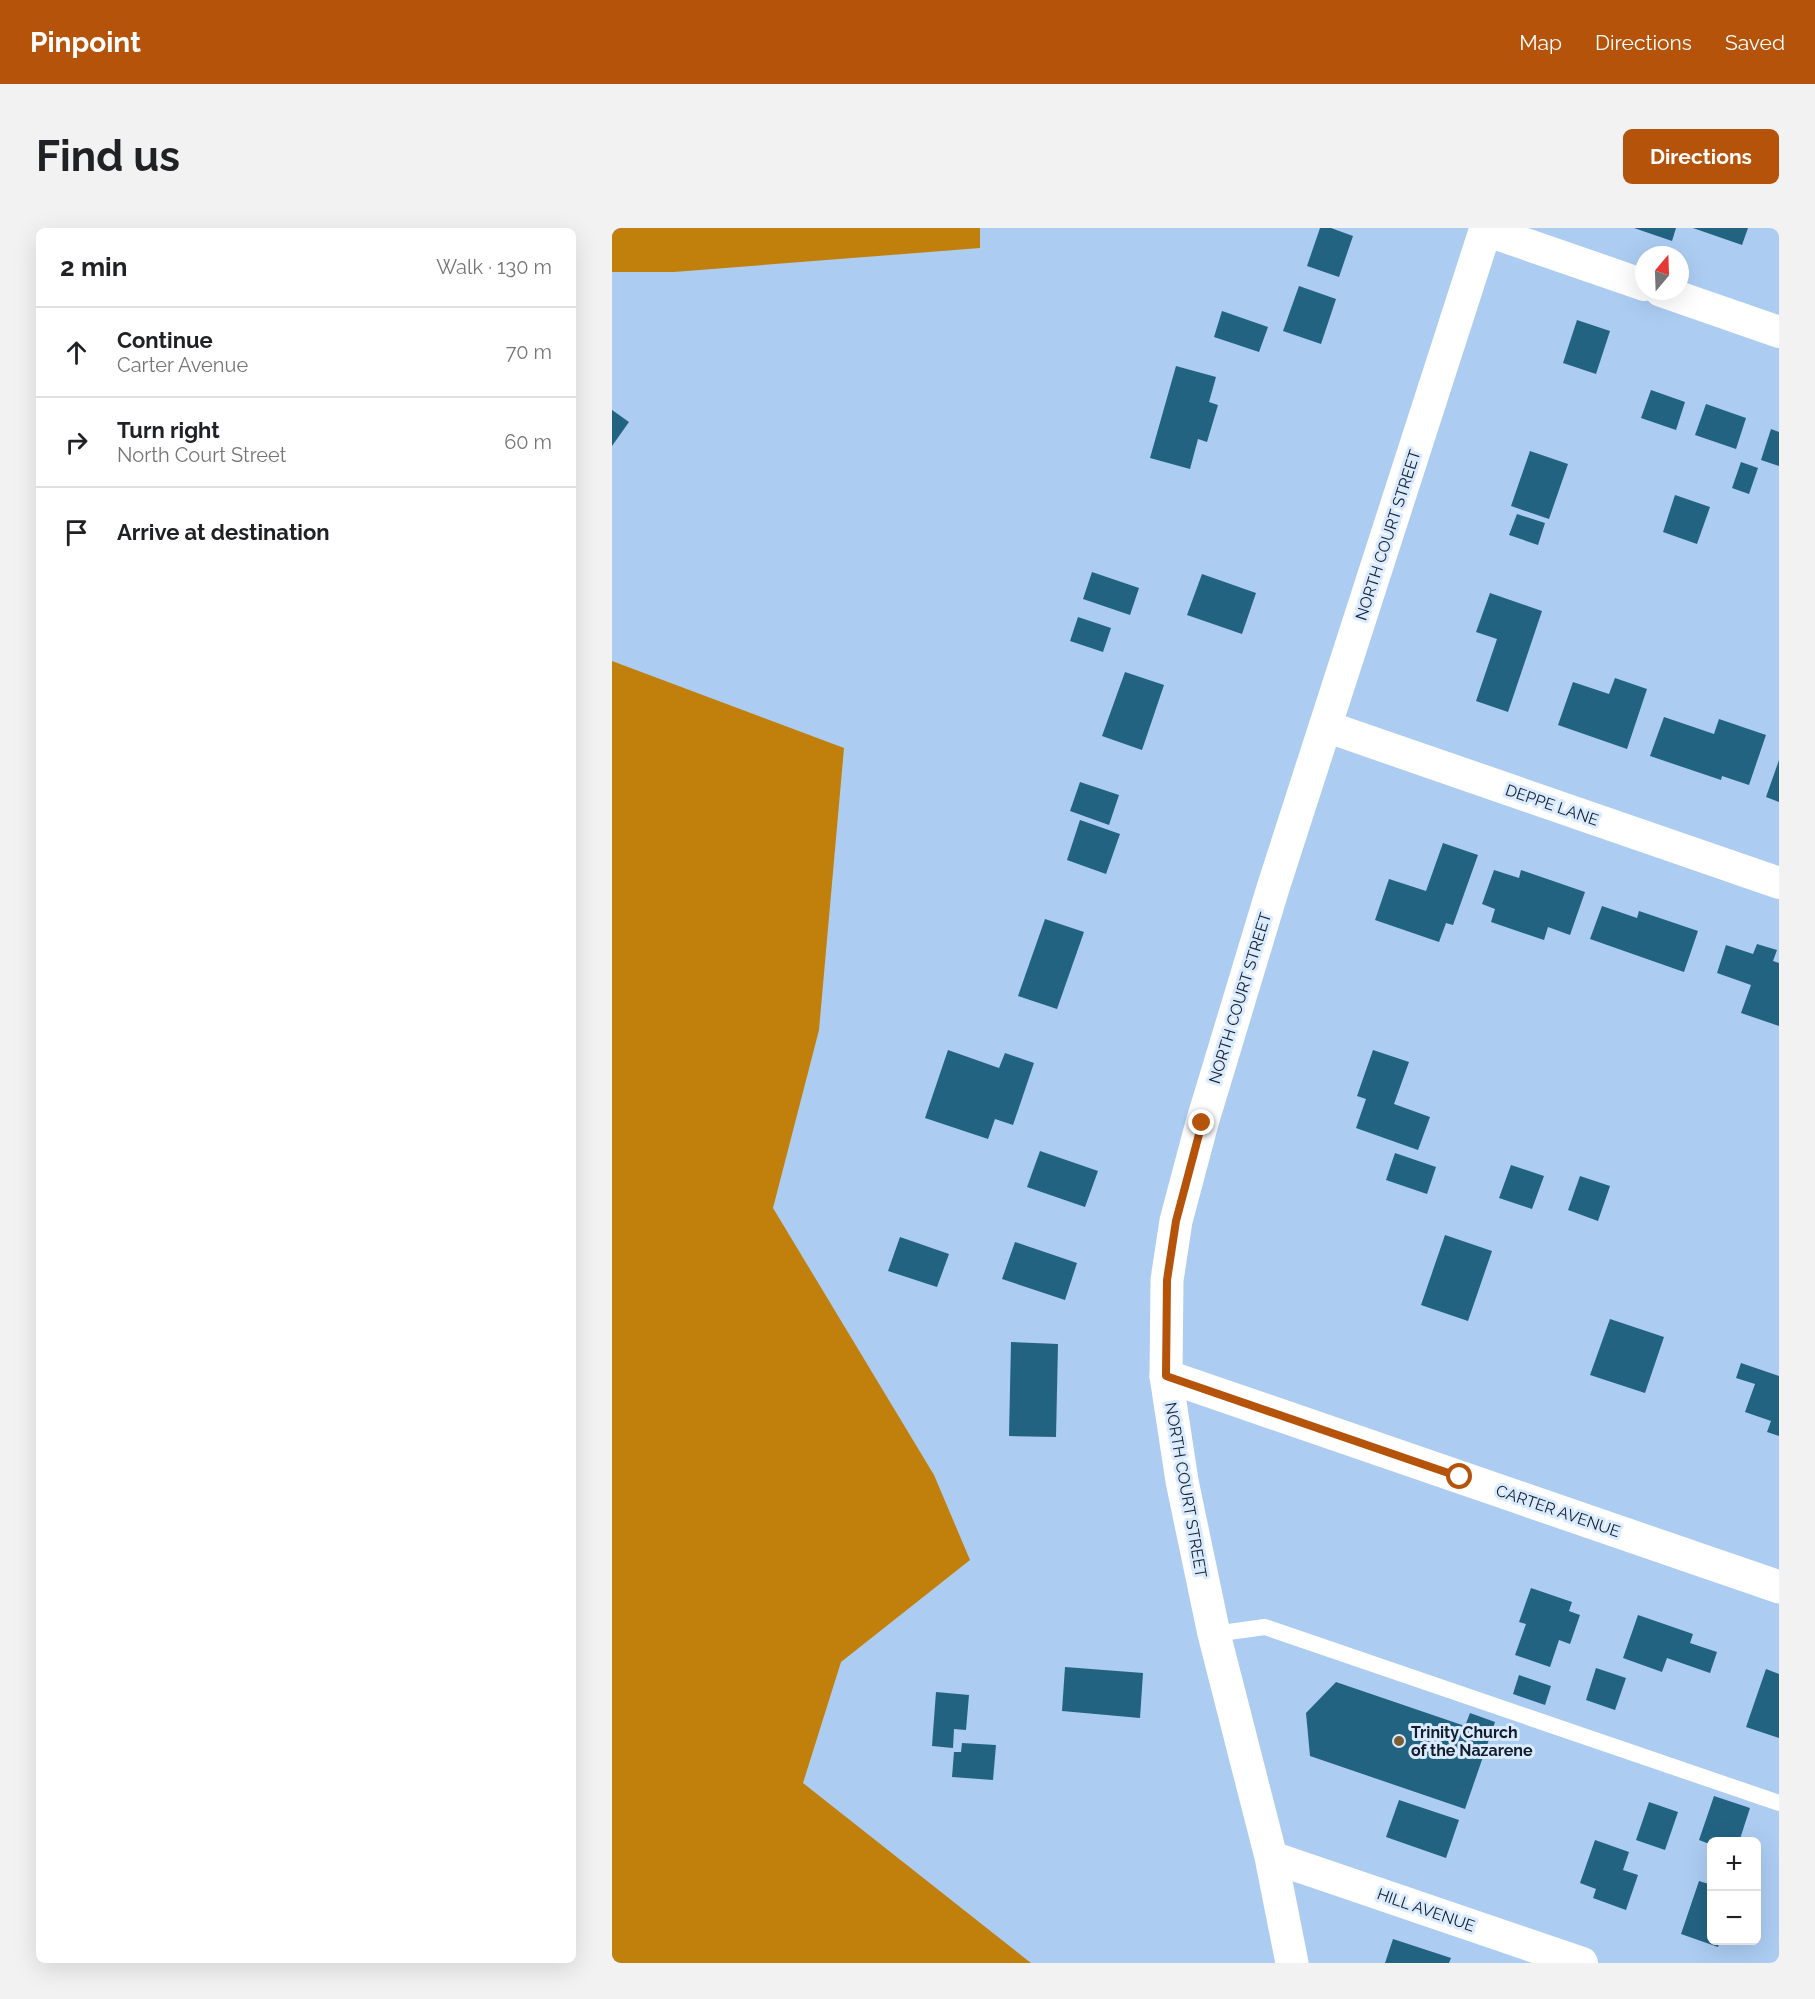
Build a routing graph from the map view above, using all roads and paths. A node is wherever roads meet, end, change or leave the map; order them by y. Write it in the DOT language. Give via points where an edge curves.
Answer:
graph roads {
  1 [pos="1486,229"];
  2 [pos="1635,282"];
  3 [pos="1687,300"];
  4 [pos="1779,332"];
  5 [pos="1325,726"];
  6 [pos="1779,883"];
  7 [pos="1166,1376"];
  8 [pos="1779,1587"];
  9 [pos="1214,1634"];
  10 [pos="1779,1803"];
  11 [pos="1270,1857"];
  12 [pos="1292,1963"];
  13 [pos="1582,1963"];
  1 -- 2 [label="street"];
  1 -- 5 [label="main road, NORTH COURT STREET"];
  3 -- 4 [label="street"];
  5 -- 6 [label="street, DEPPE LANE"];
  5 -- 7 [label="main road, NORTH COURT STREET" via="1183,1193 1167,1280"];
  7 -- 8 [label="main road, CARTER AVENUE"];
  7 -- 9 [label="main road, NORTH COURT STREET" via="1182,1481"];
  9 -- 10 [label="lane" via="1265,1628"];
  9 -- 11 [label="main road, NORTH COURT STREET"];
  11 -- 12 [label="main road, NORTH COURT STREET"];
  11 -- 13 [label="street, HILL AVENUE"];
}
